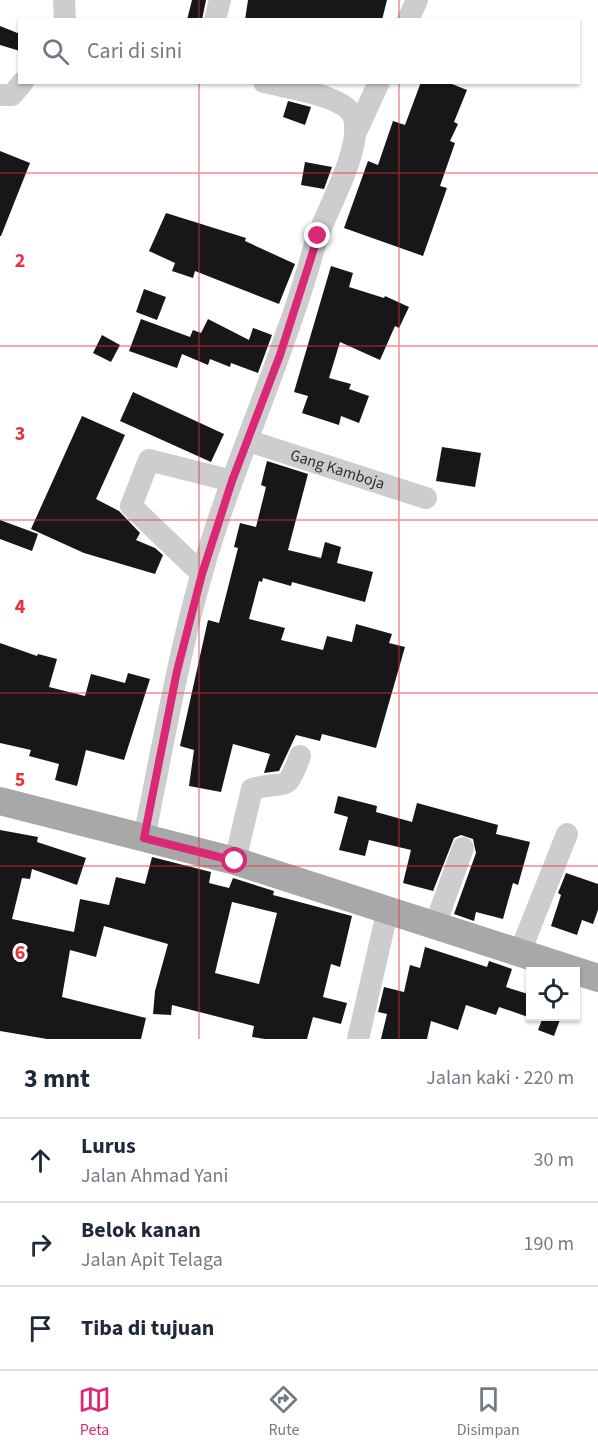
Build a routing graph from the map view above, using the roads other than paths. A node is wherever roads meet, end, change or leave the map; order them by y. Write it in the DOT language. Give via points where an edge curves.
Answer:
graph roads {
  1 [pos="220,0"];
  2 [pos="417,0"];
  3 [pos="216,18"];
  4 [pos="409,18"];
  5 [pos="21,84"];
  6 [pos="272,84"];
  7 [pos="378,84"];
  8 [pos="0,95"];
  9 [pos="357,130"];
  10 [pos="249,441"];
  11 [pos="232,481"];
  12 [pos="426,498"];
  13 [pos="202,574"];
  14 [pos="300,756"];
  15 [pos="0,801"];
  16 [pos="567,834"];
  17 [pos="144,838"];
  18 [pos="463,848"];
  19 [pos="235,861"];
  20 [pos="388,909"];
  21 [pos="435,924"];
  22 [pos="520,952"];
  23 [pos="598,978"];
  24 [pos="358,1039"];
  1 -- 3 [label="street"];
  2 -- 4 [label="street"];
  5 -- 8 [label="street" via="12,95"];
  6 -- 9 [label="street" via="333,99 353,114"];
  7 -- 9 [label="street"];
  9 -- 10 [label="street"];
  10 -- 11 [label="street"];
  10 -- 12 [label="street, Gang Kamboja"];
  11 -- 13 [label="street"];
  11 -- 13 [label="street" via="149,460 131,506"];
  13 -- 17 [label="street" via="177,671"];
  14 -- 19 [label="street" via="292,779 286,784 252,789"];
  15 -- 17 [label="main road"];
  16 -- 22 [label="street"];
  17 -- 19 [label="main road"];
  18 -- 21 [label="street"];
  19 -- 20 [label="main road"];
  20 -- 21 [label="main road"];
  20 -- 24 [label="street"];
  21 -- 22 [label="main road"];
  22 -- 23 [label="main road"];
}
